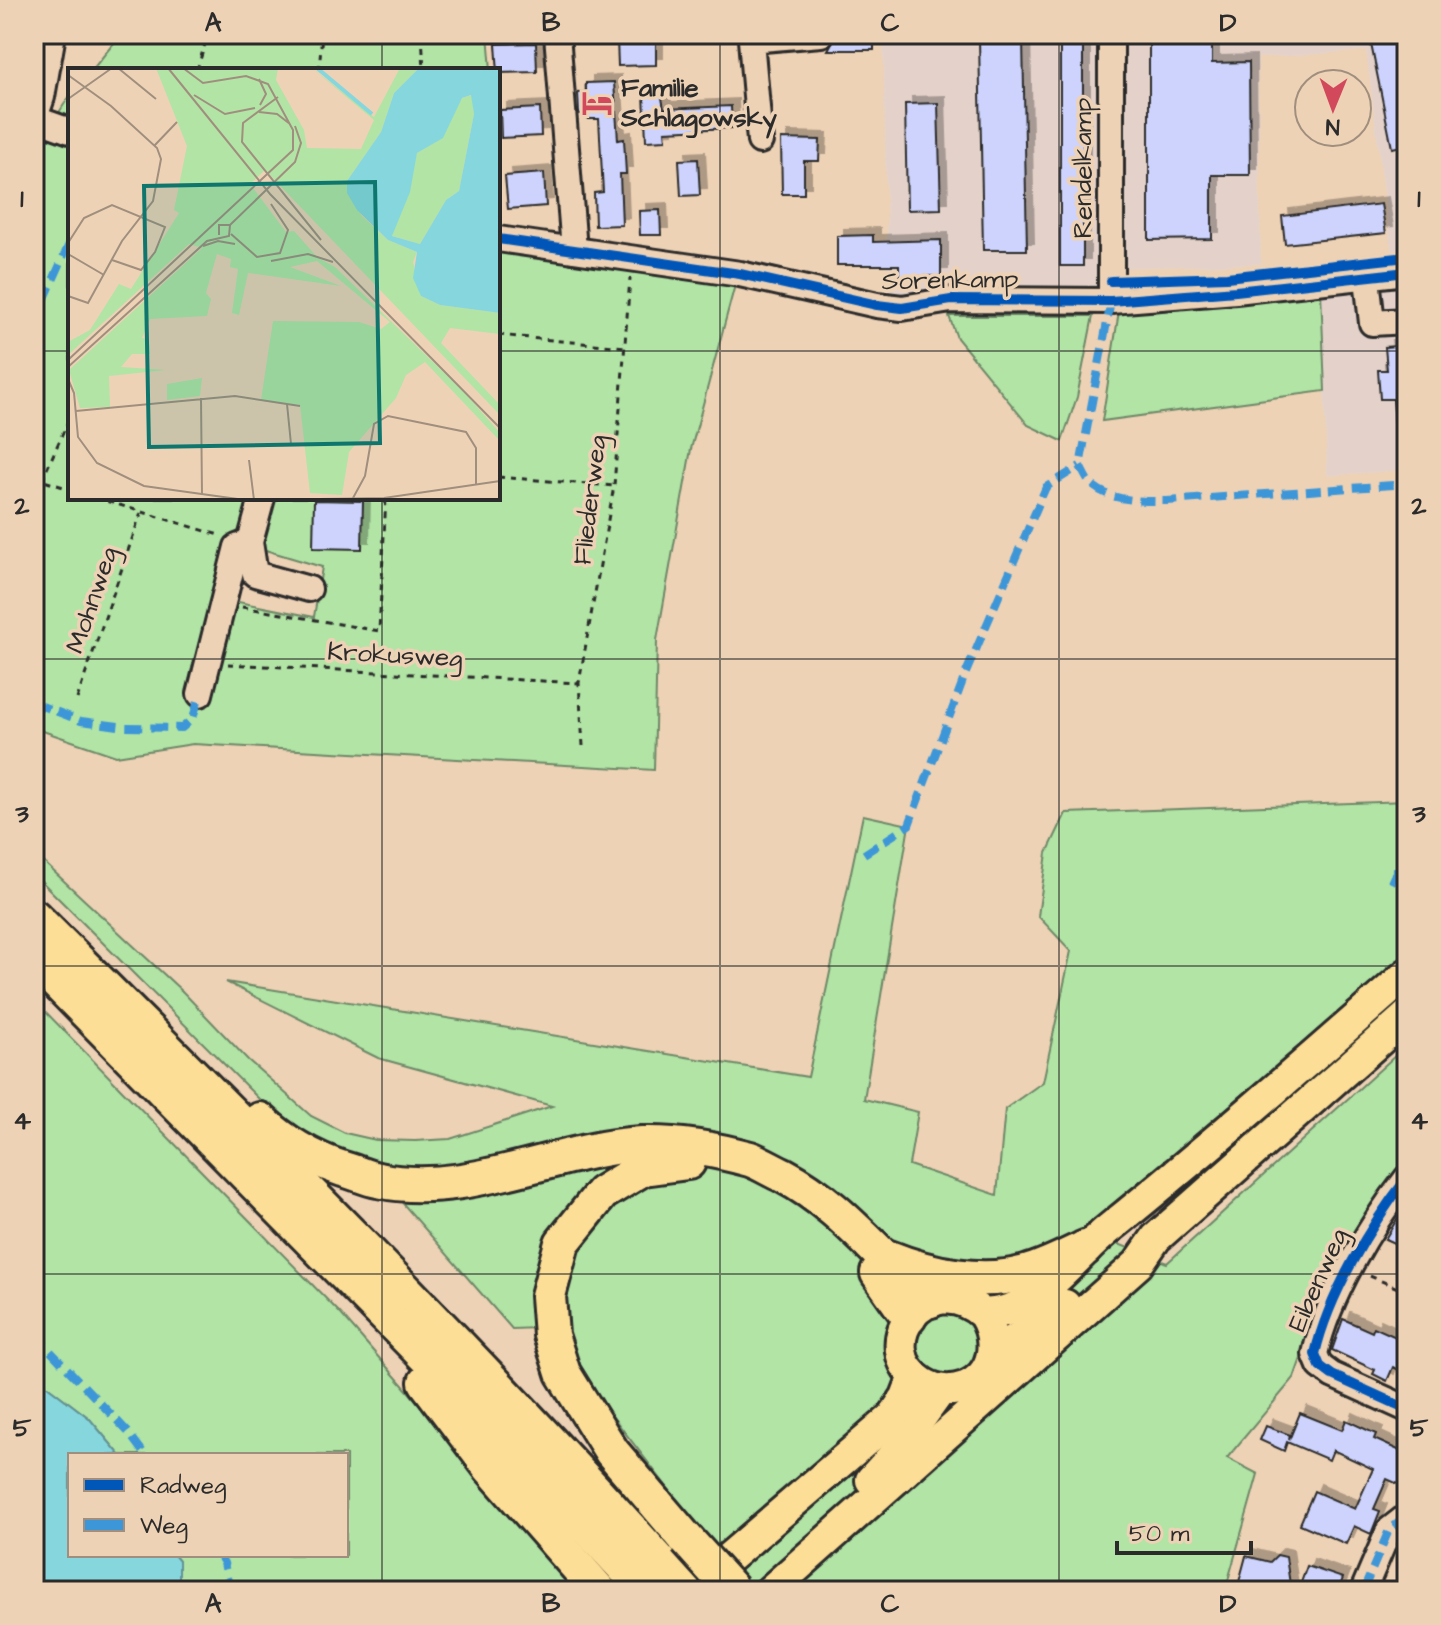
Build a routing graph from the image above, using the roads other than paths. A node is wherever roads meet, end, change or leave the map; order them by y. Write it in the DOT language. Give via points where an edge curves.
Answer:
graph roads {
  1 [pos="53,34"];
  2 [pos="557,34"];
  3 [pos="821,34"];
  4 [pos="1111,34"];
  5 [pos="35,120"];
  6 [pos="68,130"];
  7 [pos="760,141"];
  8 [pos="500,239"];
  9 [pos="574,250"];
  10 [pos="1407,272"];
  11 [pos="1367,278"];
  12 [pos="1111,301"];
  13 [pos="1407,321"];
  14 [pos="261,500"];
  15 [pos="250,542"];
  16 [pos="309,589"];
  17 [pos="200,694"];
  18 [pos="34,917"];
  19 [pos="34,959"];
  20 [pos="1407,974"];
  21 [pos="1407,1016"];
  22 [pos="163,1045"];
  23 [pos="1407,1178"];
  24 [pos="1156,1238"];
  25 [pos="1085,1248"];
  26 [pos="880,1255"];
  27 [pos="345,1272"];
  28 [pos="920,1309"];
  29 [pos="983,1314"];
  30 [pos="993,1352"];
  31 [pos="914,1376"];
  32 [pos="941,1390"];
  33 [pos="1407,1409"];
  34 [pos="1407,1516"];
  35 [pos="649,1580"];
  36 [pos="599,1591"];
  37 [pos="688,1591"];
  38 [pos="733,1591"];
  39 [pos="752,1591"];
  40 [pos="770,1591"];
  41 [pos="1363,1591"];
  1 -- 5 [label="street"];
  2 -- 9 [label="street"];
  3 -- 7 [label="street" via="751,40"];
  4 -- 12 [label="street, Rendelkamp"];
  5 -- 6 [label="street"];
  8 -- 9 [label="street, Sorenkamp"];
  9 -- 12 [label="street, Sorenkamp" via="740,274 902,308 951,300"];
  10 -- 11 [label="street, Sorenkamp"];
  11 -- 12 [label="street, Sorenkamp"];
  11 -- 13 [label="street" via="1372,323"];
  14 -- 15 [label="street"];
  15 -- 16 [label="street" via="255,574"];
  15 -- 17 [label="street" via="237,547"];
  18 -- 22 [label="highway"];
  19 -- 27 [label="highway"];
  20 -- 25 [label="main road"];
  21 -- 24 [label="main road"];
  22 -- 26 [label="highway" via="188,1051 271,1130 319,1161 379,1180 430,1184 640,1144 693,1145 754,1160 811,1191 857,1228"];
  22 -- 35 [label="highway" via="521,1411"];
  23 -- 33 [label="street, Eibenweg" via="1380,1212 1351,1267 1315,1354 1332,1375"];
  24 -- 30 [label="main road" via="1129,1249 1047,1321"];
  24 -- 40 [label="main road" via="1138,1264"];
  25 -- 26 [label="highway" via="1024,1274 990,1278 945,1275"];
  25 -- 29 [label="main road" via="1026,1302"];
  26 -- 28 [label="highway"];
  27 -- 35 [label="highway"];
  27 -- 36 [label="highway" via="490,1467"];
  28 -- 29 [label="main road" via="945,1297 973,1304"];
  28 -- 31 [label="main road" via="903,1329 902,1354"];
  28 -- 38 [label="highway, bridge" via="890,1287 851,1241 803,1198 749,1172 691,1162 643,1168 602,1193 562,1243 548,1296 551,1335 563,1373 612,1452"];
  29 -- 30 [label="main road"];
  30 -- 32 [label="main road" via="980,1377 955,1390"];
  31 -- 32 [label="main road"];
  31 -- 37 [label="main road" via="892,1418"];
  32 -- 39 [label="main road" via="874,1477"];
  34 -- 41 [label="street" via="1389,1530"];
  35 -- 37 [label="highway"];
}
